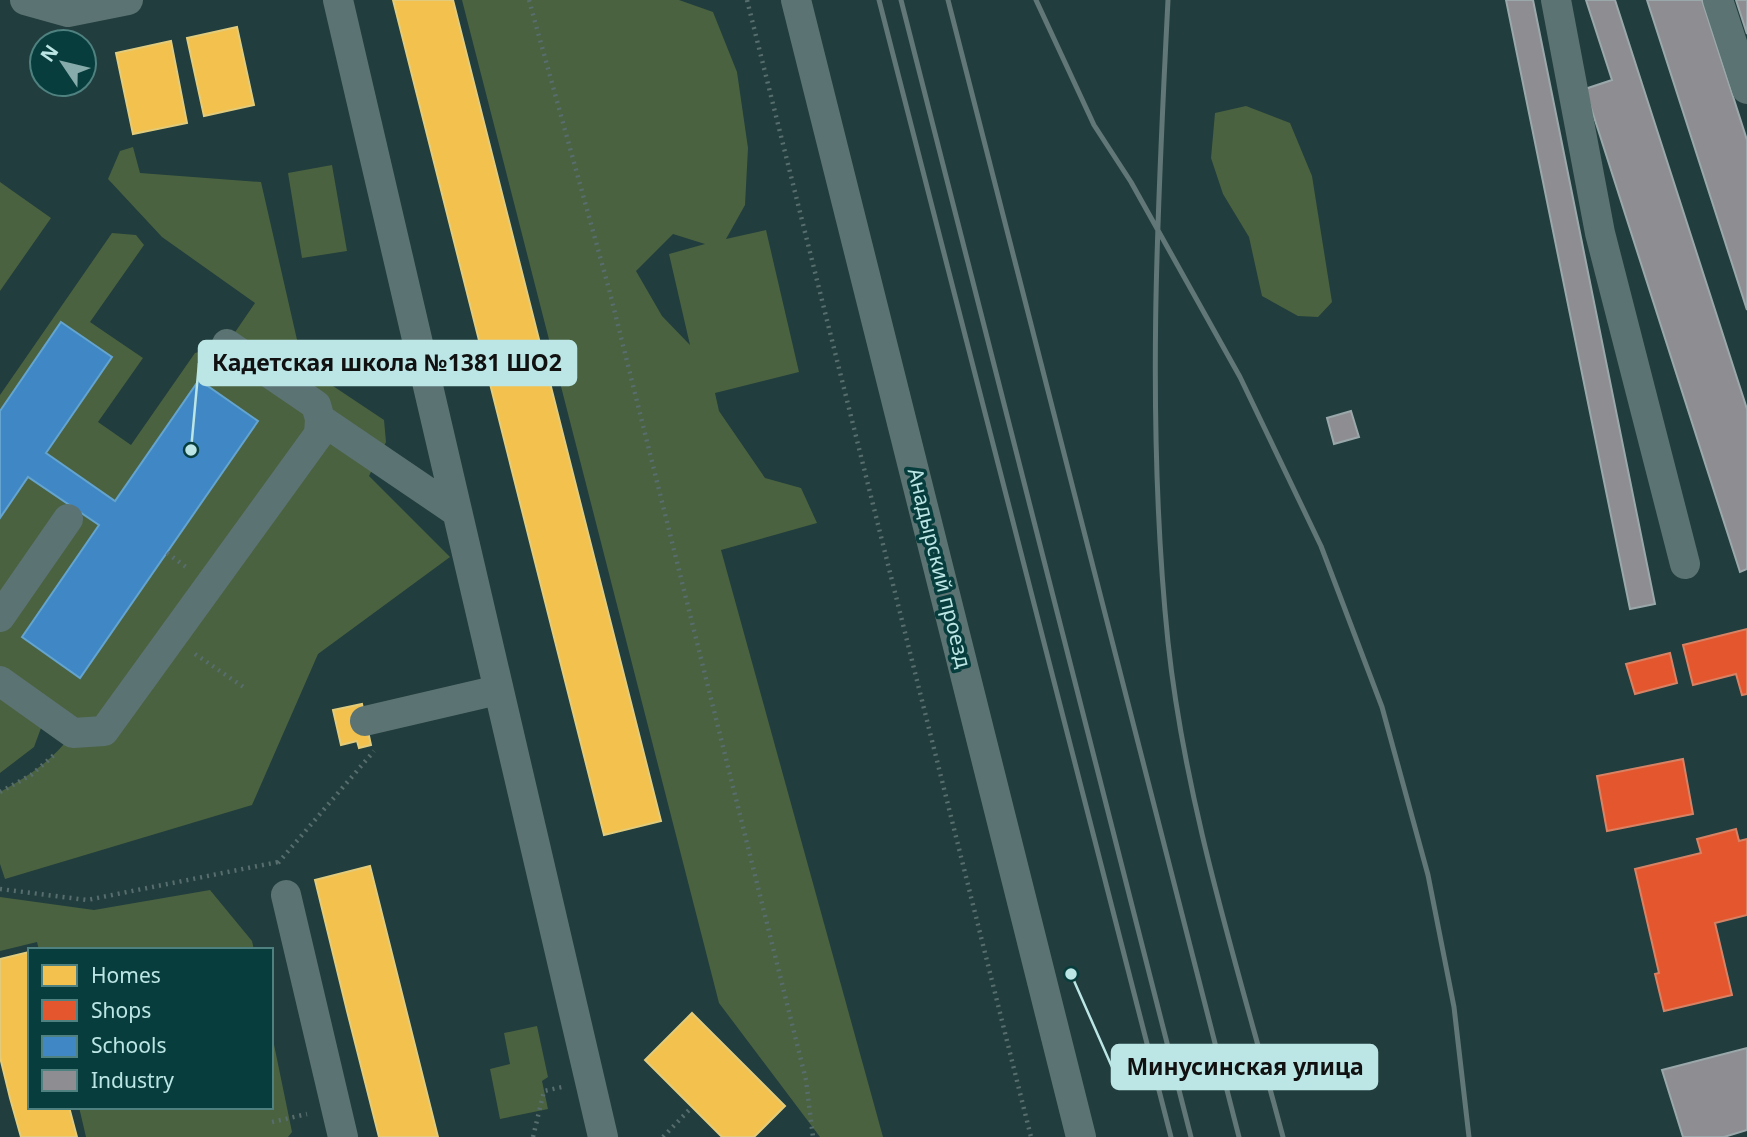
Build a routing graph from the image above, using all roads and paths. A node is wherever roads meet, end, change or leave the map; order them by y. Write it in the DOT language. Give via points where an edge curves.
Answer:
graph roads {
  1 [pos="25,0"];
  2 [pos="128,0"];
  3 [pos="338,0"];
  4 [pos="528,0"];
  5 [pos="747,0"];
  6 [pos="796,0"];
  7 [pos="1556,0"];
  8 [pos="1718,0"];
  9 [pos="1747,89"];
  10 [pos="227,344"];
  11 [pos="320,419"];
  12 [pos="457,512"];
  13 [pos="68,519"];
  14 [pos="1685,564"];
  15 [pos="0,617"];
  16 [pos="172,638"];
  17 [pos="0,681"];
  18 [pos="245,688"];
  19 [pos="498,690"];
  20 [pos="374,719"];
  21 [pos="73,733"];
  22 [pos="0,792"];
  23 [pos="278,862"];
  24 [pos="0,889"];
  25 [pos="286,895"];
  26 [pos="544,1091"];
  27 [pos="691,1107"];
  28 [pos="289,1118"];
  29 [pos="272,1122"];
  30 [pos="343,1137"];
  31 [pos="533,1137"];
  32 [pos="603,1137"];
  33 [pos="663,1137"];
  34 [pos="813,1137"];
  35 [pos="1031,1137"];
  36 [pos="1082,1137"];
  1 -- 2 [label="street" via="68,12"];
  3 -- 12 [label="street"];
  4 -- 34 [label="path" via="609,289 806,1080"];
  5 -- 35 [label="path"];
  6 -- 36 [label="street, Анадырский проезд"];
  7 -- 14 [label="street" via="1600,233"];
  8 -- 9 [label="street"];
  10 -- 11 [label="street" via="316,405"];
  11 -- 12 [label="street"];
  11 -- 16 [label="street" via="319,434"];
  12 -- 19 [label="street"];
  13 -- 15 [label="street"];
  16 -- 18 [label="path"];
  16 -- 21 [label="street" via="104,731"];
  17 -- 21 [label="street"];
  19 -- 20 [label="street"];
  19 -- 32 [label="street"];
  20 -- 23 [label="path" via="385,739"];
  21 -- 22 [label="path" via="31,775"];
  23 -- 24 [label="path" via="87,900"];
  23 -- 25 [label="path"];
  25 -- 30 [label="street"];
  26 -- 31 [label="path"];
  27 -- 33 [label="path"];
  28 -- 29 [label="path"];
}
